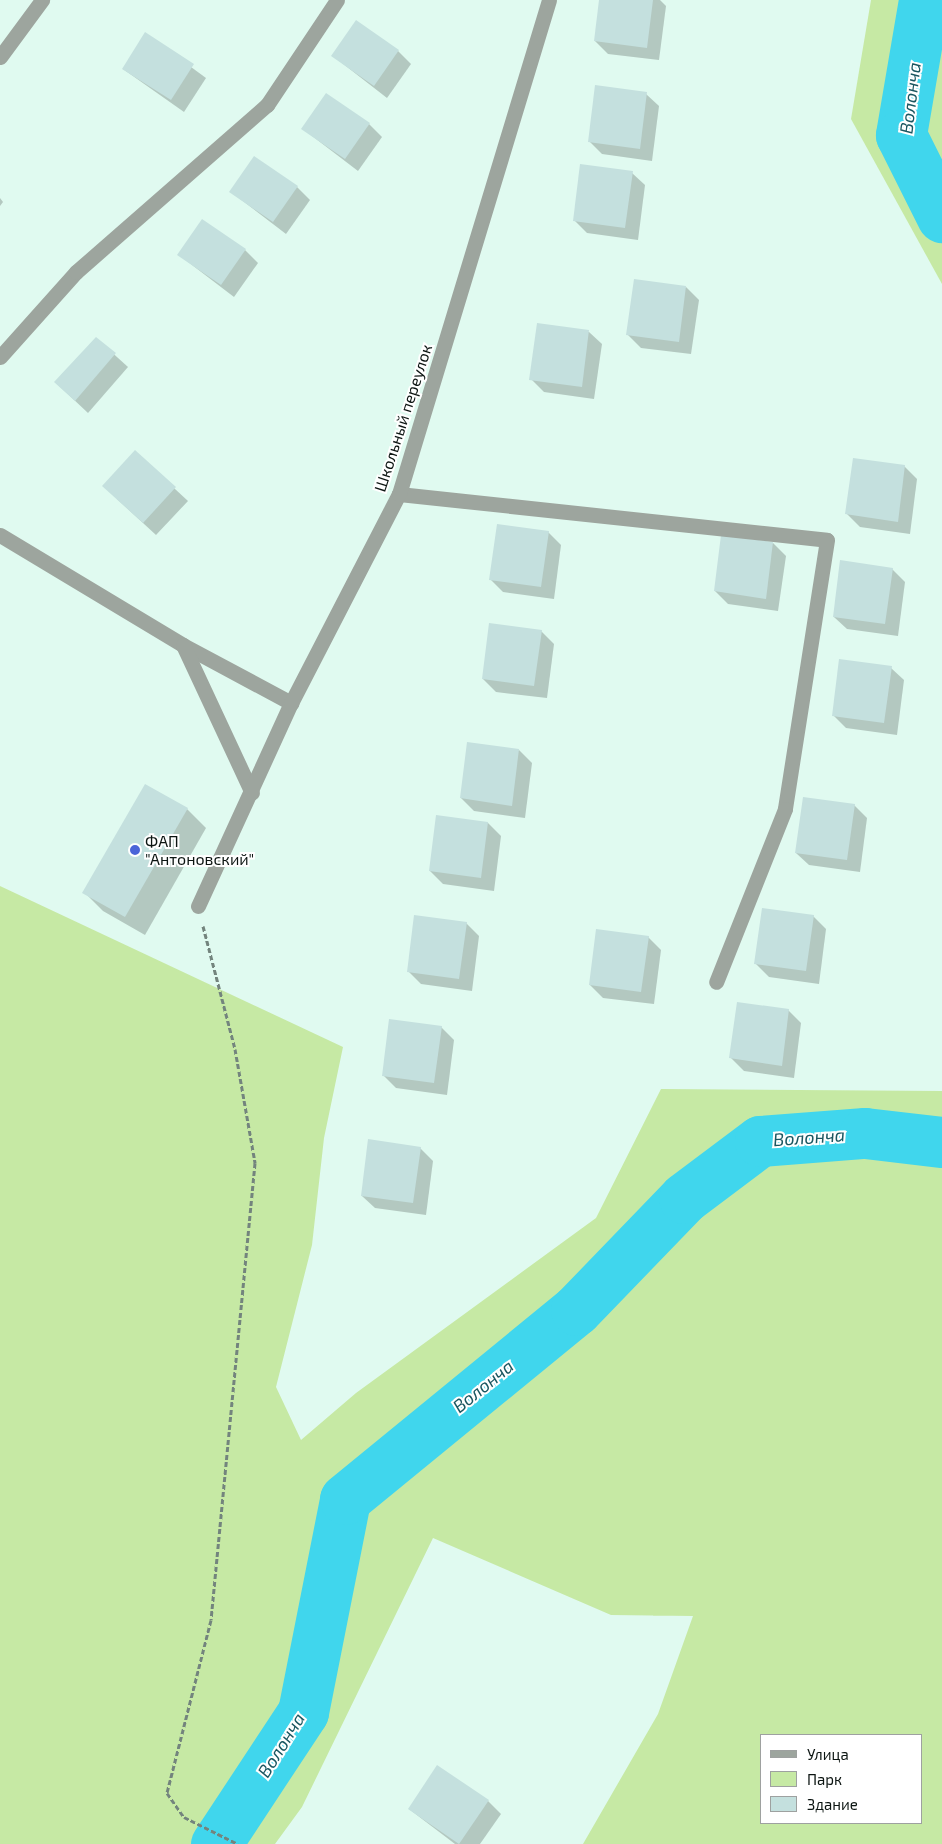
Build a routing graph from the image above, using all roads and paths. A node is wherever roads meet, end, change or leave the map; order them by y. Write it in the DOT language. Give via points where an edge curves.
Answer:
graph roads {
  1 [pos="42,0"];
  2 [pos="337,0"];
  3 [pos="549,0"];
  4 [pos="0,57"];
  5 [pos="0,357"];
  6 [pos="399,494"];
  7 [pos="0,535"];
  8 [pos="184,645"];
  9 [pos="291,702"];
  10 [pos="252,792"];
  11 [pos="198,906"];
  12 [pos="716,982"];
  13 [pos="238,1844"];
  1 -- 4 [label="street"];
  2 -- 5 [label="street" via="267,105 76,272"];
  3 -- 6 [label="street, Школьный переулок"];
  6 -- 9 [label="street, Школьный переулок"];
  6 -- 12 [label="street" via="827,540 785,809"];
  7 -- 8 [label="street"];
  8 -- 9 [label="street"];
  8 -- 10 [label="street"];
  9 -- 10 [label="street, Школьный переулок"];
  10 -- 11 [label="street, Школьный переулок"];
  11 -- 13 [label="path" via="235,1049 255,1163 211,1620 167,1793 184,1817"];
}
